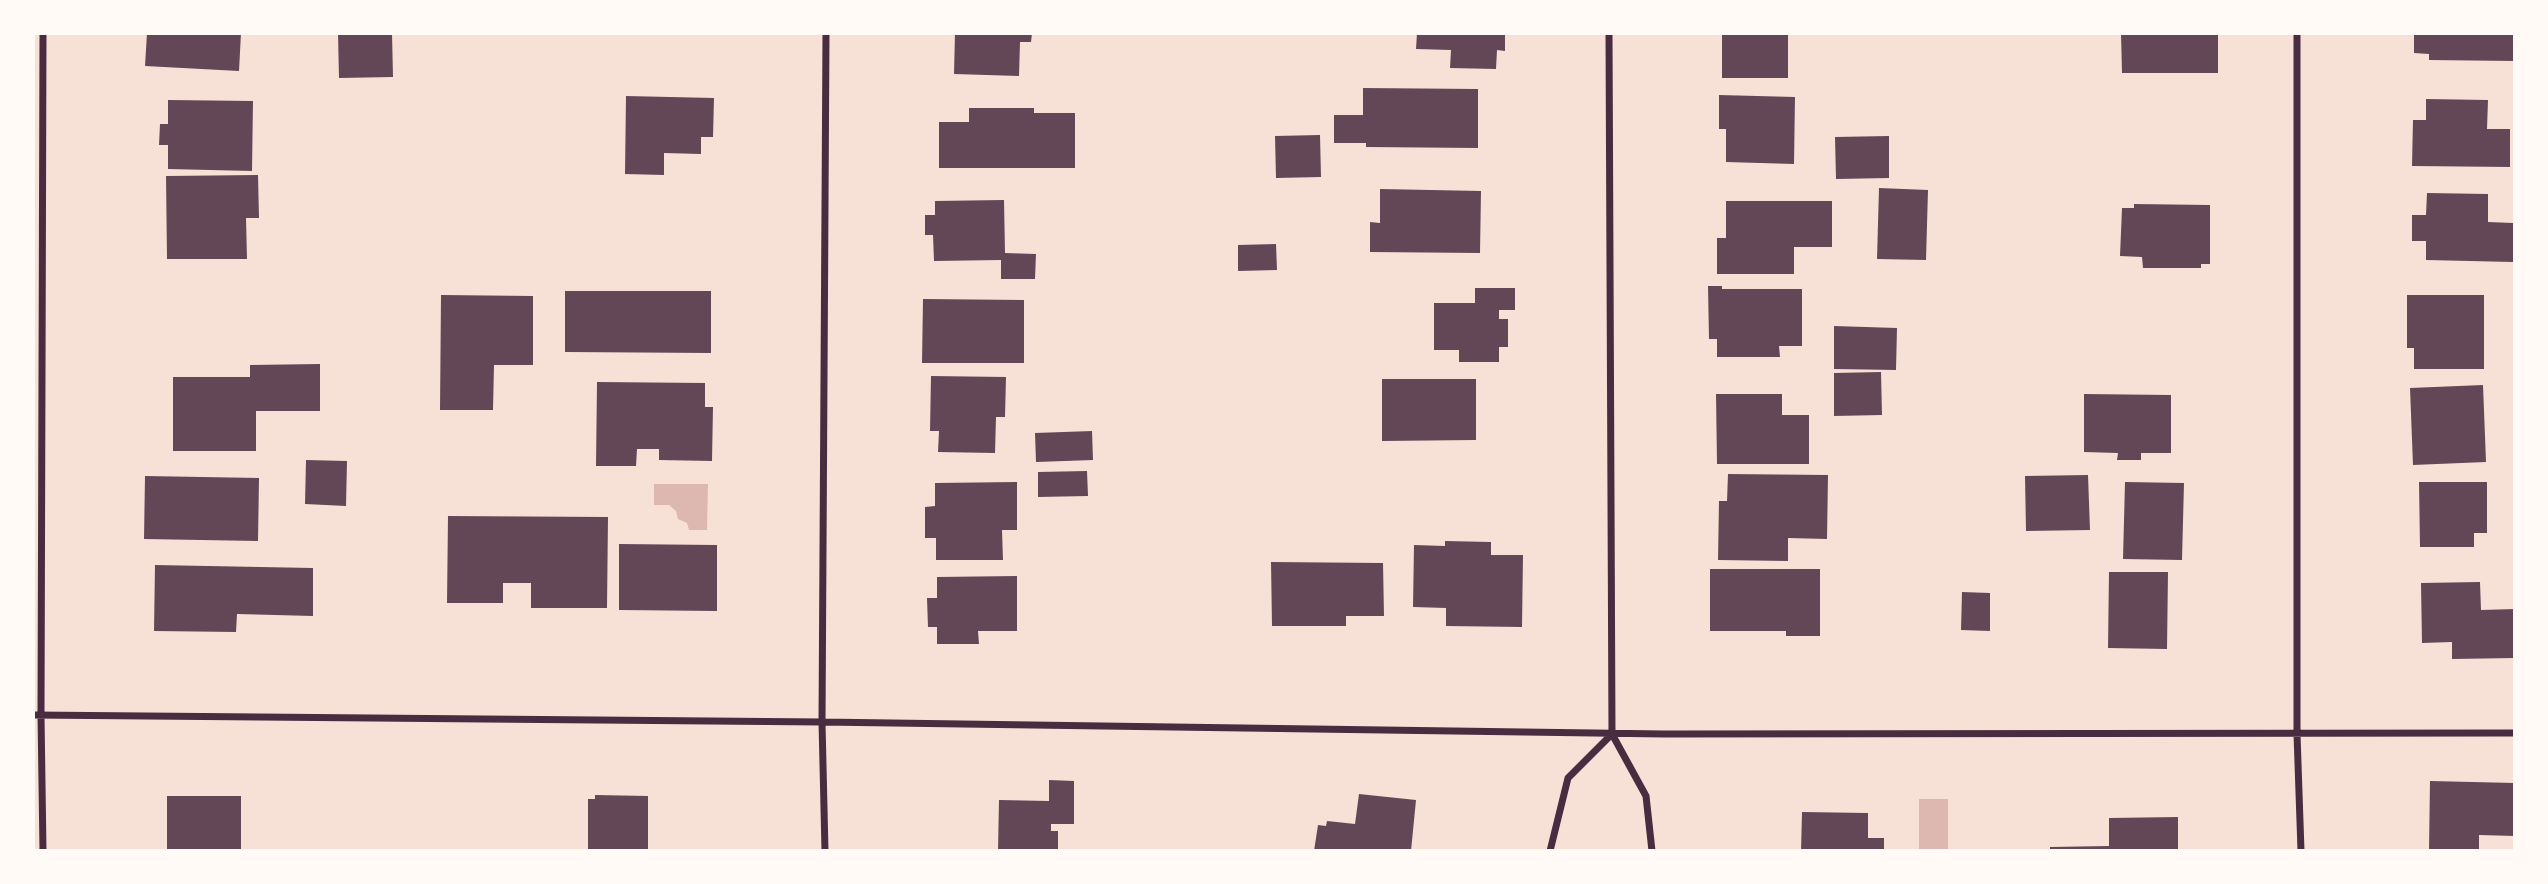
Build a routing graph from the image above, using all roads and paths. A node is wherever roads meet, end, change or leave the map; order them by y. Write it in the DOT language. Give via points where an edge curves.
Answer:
graph roads {
  1 [pos="43,33"];
  2 [pos="826,33"];
  3 [pos="1609,33"];
  4 [pos="2297,33"];
  5 [pos="37,715"];
  6 [pos="822,722"];
  7 [pos="2515,733"];
  8 [pos="1612,734"];
  9 [pos="2297,734"];
  10 [pos="43,851"];
  11 [pos="825,851"];
  12 [pos="1550,851"];
  13 [pos="1653,851"];
  14 [pos="2301,851"];
  1 -- 5 [label="street"];
  2 -- 6 [label="street"];
  3 -- 8 [label="street"];
  4 -- 9 [label="street"];
  5 -- 6 [label="street"];
  5 -- 10 [label="street"];
  6 -- 8 [label="street"];
  6 -- 11 [label="street"];
  7 -- 9 [label="street"];
  8 -- 9 [label="street"];
  8 -- 12 [label="street" via="1568,778"];
  8 -- 13 [label="street" via="1646,796"];
  9 -- 14 [label="street"];
}
